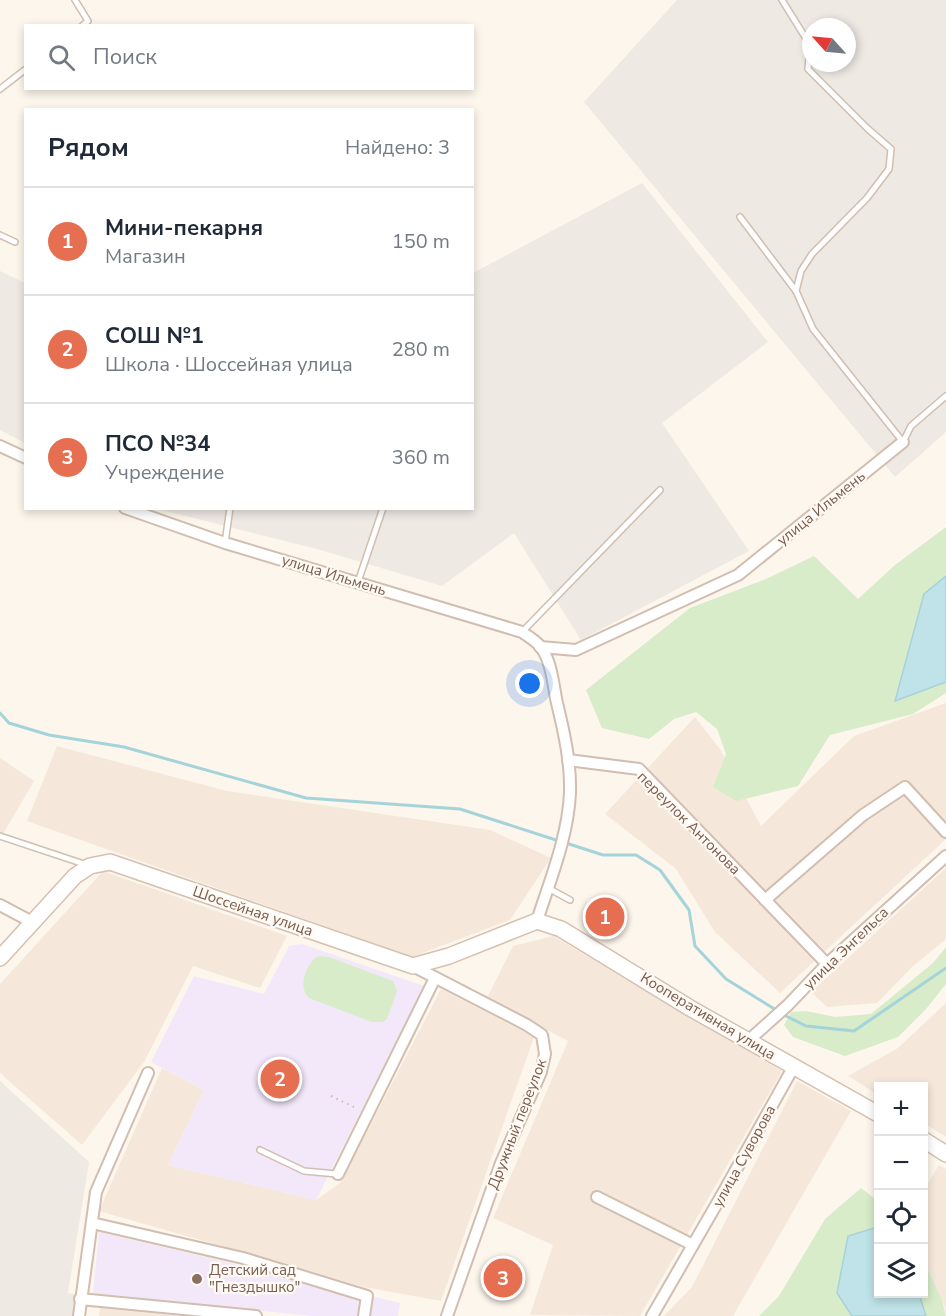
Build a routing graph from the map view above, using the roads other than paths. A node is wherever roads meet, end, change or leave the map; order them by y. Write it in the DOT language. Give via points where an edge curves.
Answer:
graph roads {
  1 [pos="75,0"];
  2 [pos="782,0"];
  3 [pos="84,24"];
  4 [pos="24,71"];
  5 [pos="0,89"];
  6 [pos="740,218"];
  7 [pos="0,236"];
  8 [pos="15,242"];
  9 [pos="796,291"];
  10 [pos="946,396"];
  11 [pos="903,442"];
  12 [pos="0,446"];
  13 [pos="24,457"];
  14 [pos="660,490"];
  15 [pos="131,510"];
  16 [pos="230,510"];
  17 [pos="382,510"];
  18 [pos="225,543"];
  19 [pos="358,582"];
  20 [pos="522,632"];
  21 [pos="540,646"];
  22 [pos="568,760"];
  23 [pos="946,832"];
  24 [pos="0,837"];
  25 [pos="946,856"];
  26 [pos="90,866"];
  27 [pos="548,888"];
  28 [pos="570,900"];
  29 [pos="765,900"];
  30 [pos="0,905"];
  31 [pos="537,921"];
  32 [pos="32,922"];
  33 [pos="5,949"];
  34 [pos="827,964"];
  35 [pos="413,966"];
  36 [pos="435,978"];
  37 [pos="748,1041"];
  38 [pos="794,1066"];
  39 [pos="148,1073"];
  40 [pos="874,1111"];
  41 [pos="928,1143"];
  42 [pos="260,1150"];
  43 [pos="946,1154"];
  44 [pos="338,1174"];
  45 [pos="597,1197"];
  46 [pos="92,1223"];
  47 [pos="693,1245"];
  48 [pos="80,1299"];
  49 [pos="79,1316"];
  50 [pos="256,1316"];
  51 [pos="364,1316"];
  52 [pos="447,1316"];
  53 [pos="652,1316"];
  1 -- 3 [label="lane" via="88,21"];
  2 -- 9 [label="lane" via="810,45 808,69 891,149 889,169 867,198 812,254 801,271"];
  4 -- 5 [label="lane"];
  6 -- 9 [label="lane"];
  7 -- 8 [label="lane"];
  9 -- 11 [label="lane" via="813,329"];
  10 -- 11 [label="lane" via="911,426"];
  11 -- 21 [label="street, улица Ильмень" via="738,575 576,650"];
  12 -- 13 [label="street"];
  14 -- 20 [label="lane"];
  15 -- 18 [label="street, улица Ильмень"];
  16 -- 18 [label="lane"];
  17 -- 19 [label="lane"];
  18 -- 19 [label="street, улица Ильмень"];
  19 -- 20 [label="street, улица Ильмень"];
  20 -- 21 [label="street, улица Ильмень"];
  21 -- 22 [label="street" via="548,663"];
  22 -- 27 [label="street" via="570,793 566,825"];
  22 -- 29 [label="street, переулок Антонова" via="639,769"];
  23 -- 29 [label="street" via="905,787 863,815"];
  24 -- 26 [label="lane"];
  25 -- 34 [label="street, улица Энгельса"];
  26 -- 32 [label="street" via="75,876"];
  26 -- 35 [label="street, Шоссейная улица" via="110,862 126,866"];
  27 -- 28 [label="lane"];
  27 -- 31 [label="street"];
  29 -- 34 [label="street, переулок Антонова"];
  30 -- 32 [label="street"];
  31 -- 35 [label="street"];
  31 -- 37 [label="street, Кооперативная улица" via="561,929"];
  32 -- 33 [label="street"];
  34 -- 37 [label="street, улица Энгельса"];
  35 -- 36 [label="street, Дружный переулок"];
  36 -- 44 [label="street"];
  36 -- 52 [label="street, Дружный переулок" via="542,1035 545,1054 541,1072 501,1163"];
  37 -- 38 [label="street, Кооперативная улица"];
  38 -- 40 [label="street, Кооперативная улица"];
  38 -- 47 [label="street, улица Суворова"];
  39 -- 46 [label="street" via="96,1192"];
  41 -- 43 [label="street"];
  42 -- 44 [label="lane" via="304,1171"];
  45 -- 47 [label="street"];
  46 -- 48 [label="street"];
  46 -- 51 [label="street" via="243,1258 367,1296"];
  47 -- 53 [label="street, улица Суворова"];
  48 -- 49 [label="street"];
  48 -- 50 [label="street"];
}
